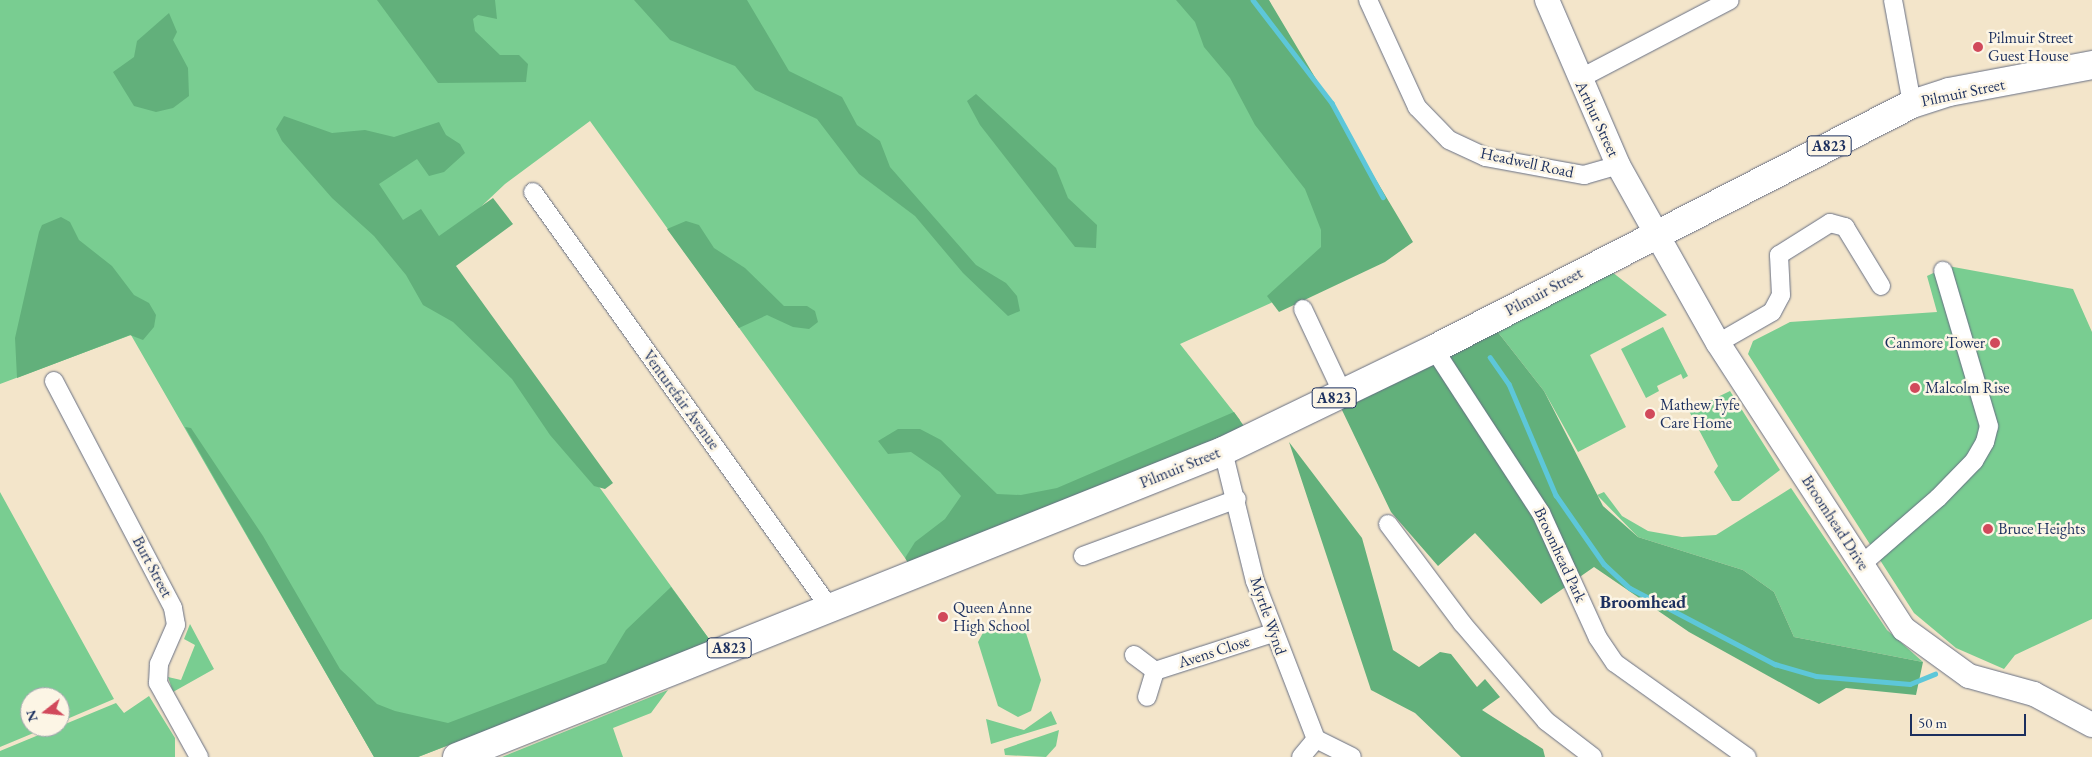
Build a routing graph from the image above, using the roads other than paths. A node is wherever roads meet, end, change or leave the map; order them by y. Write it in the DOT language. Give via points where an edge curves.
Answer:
graph roads {
  1 [pos="1368,0"];
  2 [pos="1547,0"];
  3 [pos="1730,0"];
  4 [pos="1893,0"];
  5 [pos="2092,65"];
  6 [pos="1579,80"];
  7 [pos="1912,104"];
  8 [pos="1618,165"];
  9 [pos="533,192"];
  10 [pos="1656,233"];
  11 [pos="1943,271"];
  12 [pos="1880,286"];
  13 [pos="1302,309"];
  14 [pos="1718,343"];
  15 [pos="1434,350"];
  16 [pos="54,381"];
  17 [pos="1343,394"];
  18 [pos="1223,451"];
  19 [pos="1237,499"];
  20 [pos="1388,524"];
  21 [pos="1083,556"];
  22 [pos="1862,564"];
  23 [pos="830,608"];
  24 [pos="1273,633"];
  25 [pos="1134,656"];
  26 [pos="1156,671"];
  27 [pos="1147,697"];
  28 [pos="2092,725"];
  29 [pos="1316,739"];
  30 [pos="1739,755"];
  31 [pos="199,757"];
  32 [pos="457,757"];
  33 [pos="1301,757"];
  34 [pos="1352,757"];
  35 [pos="1593,757"];
  1 -- 8 [label="street, Headwell Road" via="1417,107 1449,140 1485,157 1584,175"];
  2 -- 6 [label="main road, Arthur Street"];
  3 -- 6 [label="street"];
  4 -- 7 [label="street"];
  5 -- 7 [label="main road, Pilmuir Street / A823"];
  6 -- 8 [label="main road, Arthur Street"];
  7 -- 10 [label="main road, Pilmuir Street / A823"];
  8 -- 10 [label="main road, Arthur Street"];
  9 -- 23 [label="street, Venturefair Avenue"];
  10 -- 14 [label="main road, Broomhead Drive"];
  10 -- 15 [label="main road, Pilmuir Street / A823"];
  11 -- 22 [label="street" via="1989,426 1985,442 1974,461 1938,498"];
  12 -- 14 [label="street" via="1845,227 1830,223 1779,255 1781,295 1776,308"];
  13 -- 17 [label="street"];
  14 -- 22 [label="main road, Broomhead Drive"];
  15 -- 17 [label="main road, Pilmuir Street / A823"];
  15 -- 30 [label="street, Broomhead Park" via="1541,513 1598,638 1615,663"];
  16 -- 31 [label="street, Burt Street" via="173,608 176,626 159,664 158,683"];
  17 -- 18 [label="main road, Pilmuir Street / A823"];
  18 -- 19 [label="street, Myrtle Wynd"];
  18 -- 23 [label="main road, Pilmuir Street / A823"];
  19 -- 21 [label="street"];
  19 -- 24 [label="street, Myrtle Wynd" via="1255,581"];
  20 -- 35 [label="street" via="1462,622 1546,721"];
  22 -- 28 [label="main road, Broomhead Drive" via="1904,629 1968,676 2034,694"];
  23 -- 32 [label="main road, A823"];
  24 -- 26 [label="street, Avens Close"];
  24 -- 29 [label="street, Myrtle Wynd"];
  25 -- 26 [label="street, Avens Close"];
  26 -- 27 [label="street, Avens Close"];
  29 -- 33 [label="street"];
  29 -- 34 [label="street"];
}
